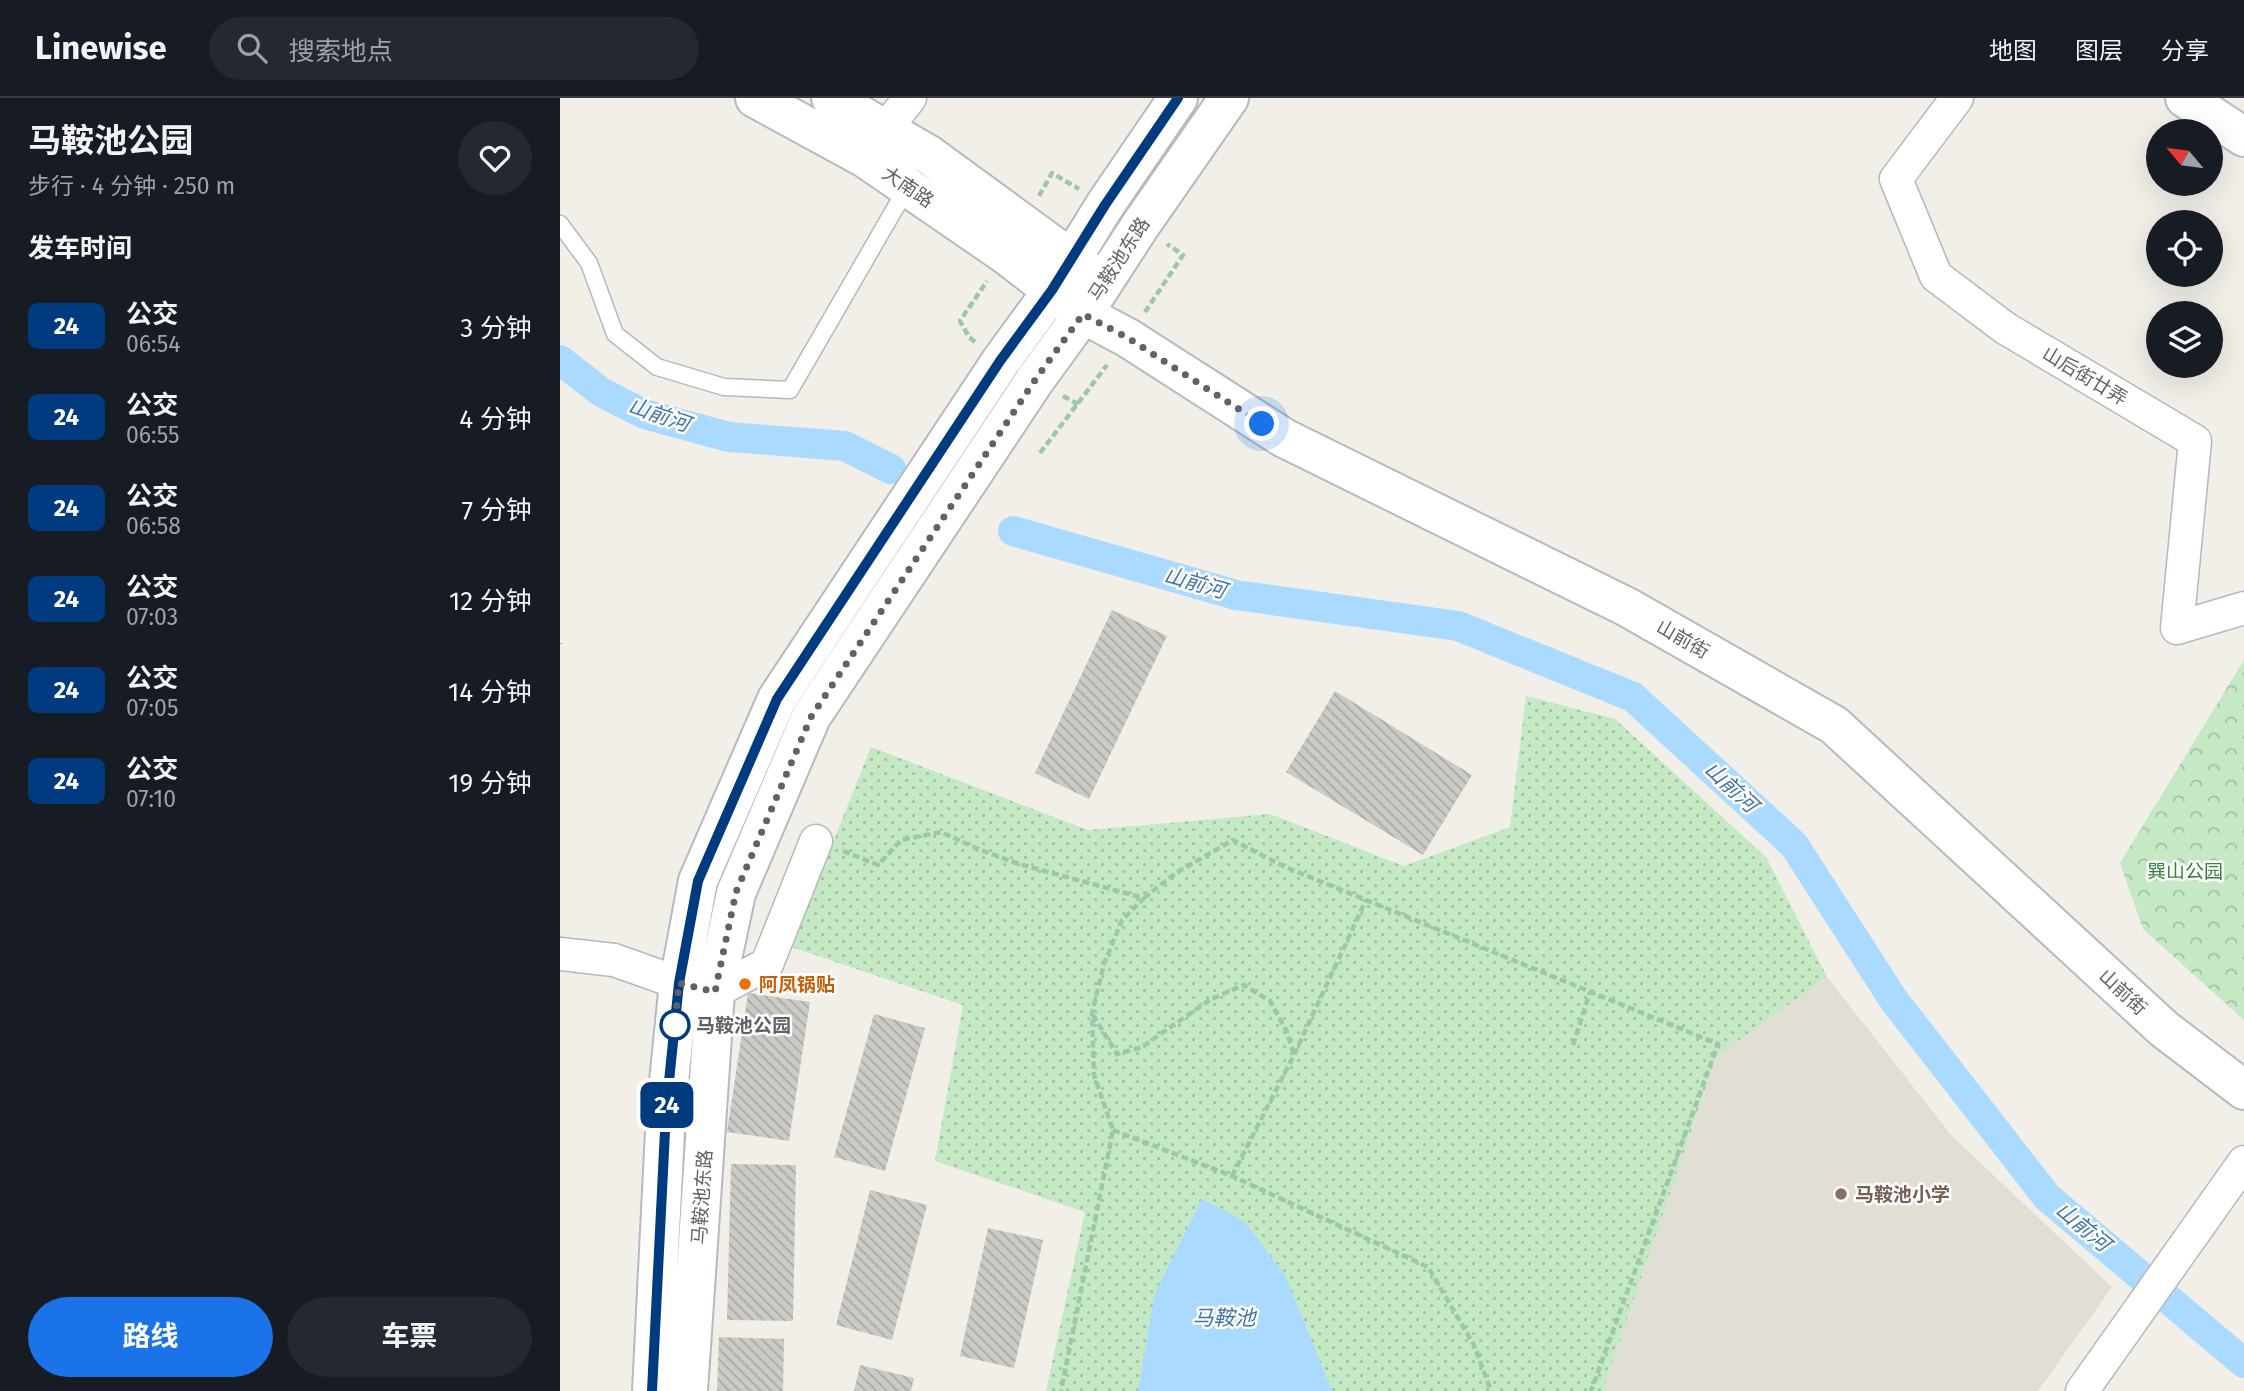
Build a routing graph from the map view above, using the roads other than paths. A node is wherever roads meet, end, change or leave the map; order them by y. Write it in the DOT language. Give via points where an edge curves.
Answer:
graph roads {
  1 [pos="755,98"];
  2 [pos="831,98"];
  3 [pos="910,98"];
  4 [pos="1178,98"];
  5 [pos="1229,98"];
  6 [pos="1957,98"];
  7 [pos="2185,98"];
  8 [pos="886,128"];
  9 [pos="2244,137"];
  10 [pos="908,186"];
  11 [pos="560,224"];
  12 [pos="1062,275"];
  13 [pos="1093,298"];
  14 [pos="2244,608"];
  15 [pos="816,841"];
  16 [pos="560,954"];
  17 [pos="697,987"];
  18 [pos="2244,1090"];
  19 [pos="2244,1162"];
  20 [pos="652,1391"];
  21 [pos="688,1391"];
  22 [pos="2082,1391"];
  1 -- 10 [label="main road, 大南路"];
  2 -- 8 [label="main road, 大南路"];
  3 -- 8 [label="street"];
  4 -- 12 [label="main road, 马鞍池东路"];
  5 -- 13 [label="main road, 马鞍池东路"];
  6 -- 14 [label="street, 山后街廿弄" via="1896,179 1936,276 2005,328 2195,441 2177,628"];
  7 -- 9 [label="main road"];
  8 -- 12 [label="main road, 大南路" via="929,155"];
  10 -- 11 [label="lane" via="790,390 724,387 657,367 615,334 589,263"];
  10 -- 12 [label="main road, 大南路" via="1005,254"];
  12 -- 13 [label="main road, 山前街"];
  12 -- 17 [label="main road, 马鞍池东路" via="777,699 698,881"];
  13 -- 17 [label="main road, 马鞍池东路" via="811,717"];
  13 -- 18 [label="main road, 山前街" via="1128,338 1284,438 1627,607 1833,725 2164,1029"];
  15 -- 17 [label="street" via="767,964"];
  16 -- 17 [label="street" via="614,960"];
  17 -- 20 [label="main road, 马鞍池东路" via="666,1111"];
  17 -- 21 [label="main road, 马鞍池东路"];
  19 -- 22 [label="street"];
}
